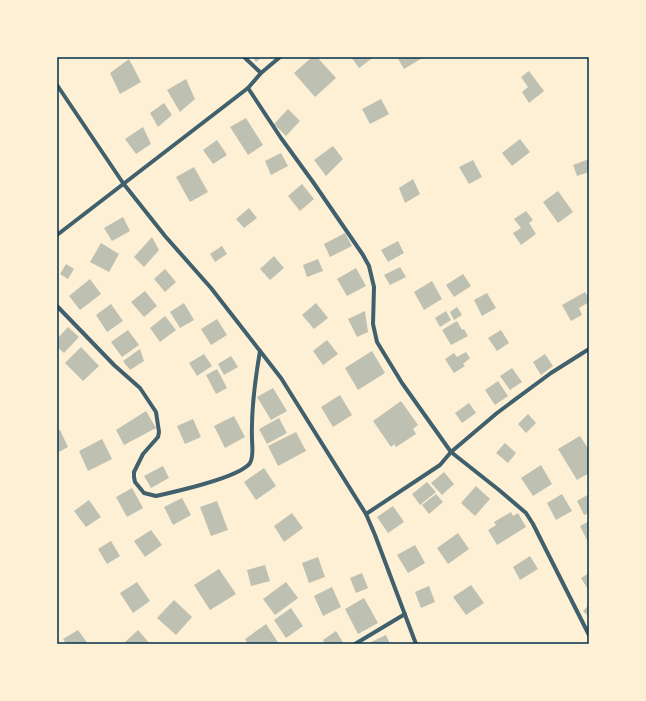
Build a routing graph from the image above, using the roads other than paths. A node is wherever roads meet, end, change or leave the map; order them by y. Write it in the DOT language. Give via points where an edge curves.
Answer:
graph roads {
  1 [pos="244,57"];
  2 [pos="280,57"];
  3 [pos="261,73"];
  4 [pos="57,85"];
  5 [pos="248,88"];
  6 [pos="123,183"];
  7 [pos="57,235"];
  8 [pos="57,306"];
  9 [pos="589,349"];
  10 [pos="260,351"];
  11 [pos="451,452"];
  12 [pos="366,514"];
  13 [pos="405,614"];
  14 [pos="589,635"];
  15 [pos="355,644"];
  16 [pos="416,644"];
  1 -- 3 [label="street"];
  2 -- 3 [label="street"];
  3 -- 5 [label="street"];
  4 -- 6 [label="street"];
  5 -- 6 [label="street"];
  5 -- 11 [label="street" via="280,138 363,255 374,287 373,324 377,342 402,383"];
  6 -- 7 [label="street"];
  6 -- 10 [label="street"];
  8 -- 10 [label="street" via="140,388 156,412 158,437 143,454 134,472 135,482 144,493 150,495 156,496 214,481 245,467 250,462 254,383"];
  9 -- 11 [label="street" via="539,381"];
  10 -- 12 [label="street" via="281,378"];
  11 -- 12 [label="street" via="440,465"];
  11 -- 14 [label="street" via="526,513"];
  12 -- 13 [label="street"];
  13 -- 15 [label="street"];
  13 -- 16 [label="street"];
}
